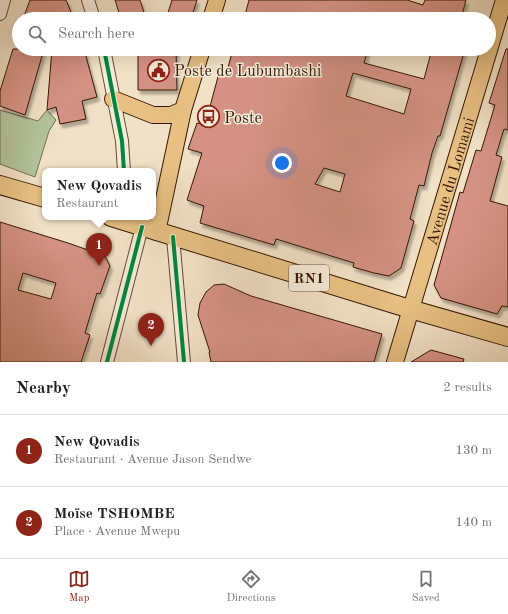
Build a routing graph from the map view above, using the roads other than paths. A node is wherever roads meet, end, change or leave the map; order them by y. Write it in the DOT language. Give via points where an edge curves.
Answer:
graph roads {
  1 [pos="4,0"];
  2 [pos="88,0"];
  3 [pos="216,0"];
  4 [pos="504,0"];
  5 [pos="92,12"];
  6 [pos="213,12"];
  7 [pos="0,14"];
  8 [pos="496,26"];
  9 [pos="105,56"];
  10 [pos="200,56"];
  11 [pos="487,56"];
  12 [pos="113,99"];
  13 [pos="183,110"];
  14 [pos="124,168"];
  15 [pos="156,182"];
  16 [pos="0,185"];
  17 [pos="42,197"];
  18 [pos="140,225"];
  19 [pos="410,309"];
  20 [pos="508,337"];
  21 [pos="107,362"];
  22 [pos="184,362"];
  23 [pos="394,362"];
  1 -- 7 [label="street"];
  2 -- 5 [label="street"];
  3 -- 6 [label="main road"];
  4 -- 8 [label="main road, Avenue du Lomami"];
  9 -- 12 [label="street"];
  10 -- 13 [label="main road"];
  11 -- 19 [label="main road, Avenue du Lomami"];
  12 -- 13 [label="main road" via="153,116 171,115"];
  12 -- 14 [label="street" via="122,141"];
  13 -- 15 [label="main road"];
  16 -- 17 [label="highway"];
  18 -- 19 [label="highway, RN1"];
  18 -- 21 [label="street"];
  18 -- 22 [label="street"];
  19 -- 20 [label="highway, RN1"];
  19 -- 23 [label="main road, Avenue du Lomami"];
}
